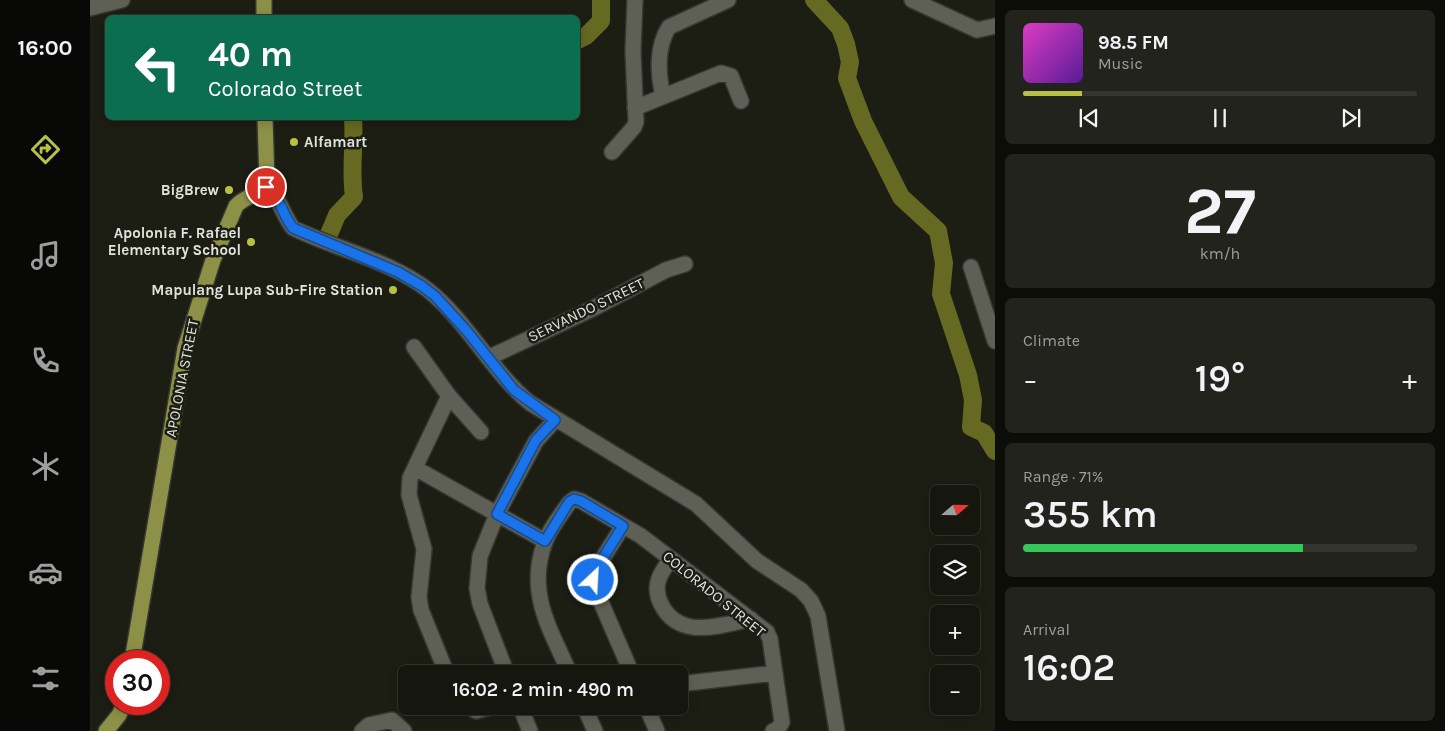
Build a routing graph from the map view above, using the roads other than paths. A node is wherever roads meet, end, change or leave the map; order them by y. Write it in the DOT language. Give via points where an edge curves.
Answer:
graph roads {
  1 [pos="122,0"];
  2 [pos="264,0"];
  3 [pos="635,0"];
  4 [pos="728,0"];
  5 [pos="920,1"];
  6 [pos="90,8"];
  7 [pos="264,15"];
  8 [pos="995,26"];
  9 [pos="663,96"];
  10 [pos="741,101"];
  11 [pos="635,108"];
  12 [pos="265,120"];
  13 [pos="612,152"];
  14 [pos="266,187"];
  15 [pos="685,264"];
  16 [pos="971,267"];
  17 [pos="995,341"];
  18 [pos="414,347"];
  19 [pos="488,358"];
  20 [pos="449,396"];
  21 [pos="550,416"];
  22 [pos="481,432"];
  23 [pos="415,468"];
  24 [pos="497,514"];
  25 [pos="623,526"];
  26 [pos="545,541"];
  27 [pos="671,559"];
  28 [pos="751,619"];
  29 [pos="134,650"];
  30 [pos="443,665"];
  31 [pos="504,665"];
  32 [pos="566,665"];
  33 [pos="628,665"];
  34 [pos="775,673"];
  35 [pos="688,683"];
  36 [pos="119,715"];
  37 [pos="524,715"];
  38 [pos="588,715"];
  39 [pos="650,715"];
  40 [pos="106,731"];
  41 [pos="362,731"];
  42 [pos="404,731"];
  43 [pos="530,731"];
  44 [pos="595,731"];
  45 [pos="656,731"];
  46 [pos="773,731"];
  47 [pos="837,731"];
  1 -- 6 [label="street"];
  2 -- 7 [label="main road"];
  3 -- 11 [label="street"];
  4 -- 9 [label="street" via="669,27 659,65"];
  5 -- 8 [label="street" via="978,30"];
  9 -- 10 [label="street" via="721,73 731,76"];
  9 -- 11 [label="street"];
  11 -- 13 [label="street" via="634,127"];
  12 -- 14 [label="main road"];
  14 -- 19 [label="street" via="272,190 293,228 398,272 435,296"];
  14 -- 29 [label="main road, APOLONIA STREET" via="240,200 236,206 192,321 178,382"];
  15 -- 19 [label="street, SERVANDO STREET" via="666,270"];
  16 -- 17 [label="street"];
  18 -- 20 [label="street"];
  19 -- 21 [label="street" via="514,390"];
  20 -- 22 [label="street"];
  20 -- 23 [label="street"];
  21 -- 24 [label="street"];
  21 -- 47 [label="street" via="691,500 757,561 801,590 818,616"];
  23 -- 24 [label="street"];
  23 -- 30 [label="street" via="408,495 424,549 419,597"];
  24 -- 26 [label="street"];
  24 -- 31 [label="street" via="480,556 477,588"];
  25 -- 26 [label="street, COLORADO STREET" via="574,499"];
  25 -- 27 [label="street, COLORADO STREET"];
  25 -- 33 [label="street" via="594,572 593,580"];
  26 -- 32 [label="street" via="538,598"];
  27 -- 28 [label="street, COLORADO STREET"];
  27 -- 28 [label="street" via="660,573 656,587 658,600 674,622 687,628 703,628"];
  28 -- 34 [label="street, COLORADO STREET" via="770,639"];
  34 -- 35 [label="street"];
  34 -- 46 [label="street, COLORADO STREET" via="782,722"];
  36 -- 40 [label="main road"];
  37 -- 43 [label="street"];
  38 -- 44 [label="street"];
  39 -- 45 [label="street"];
  41 -- 42 [label="street" via="369,725 392,720"];
}
